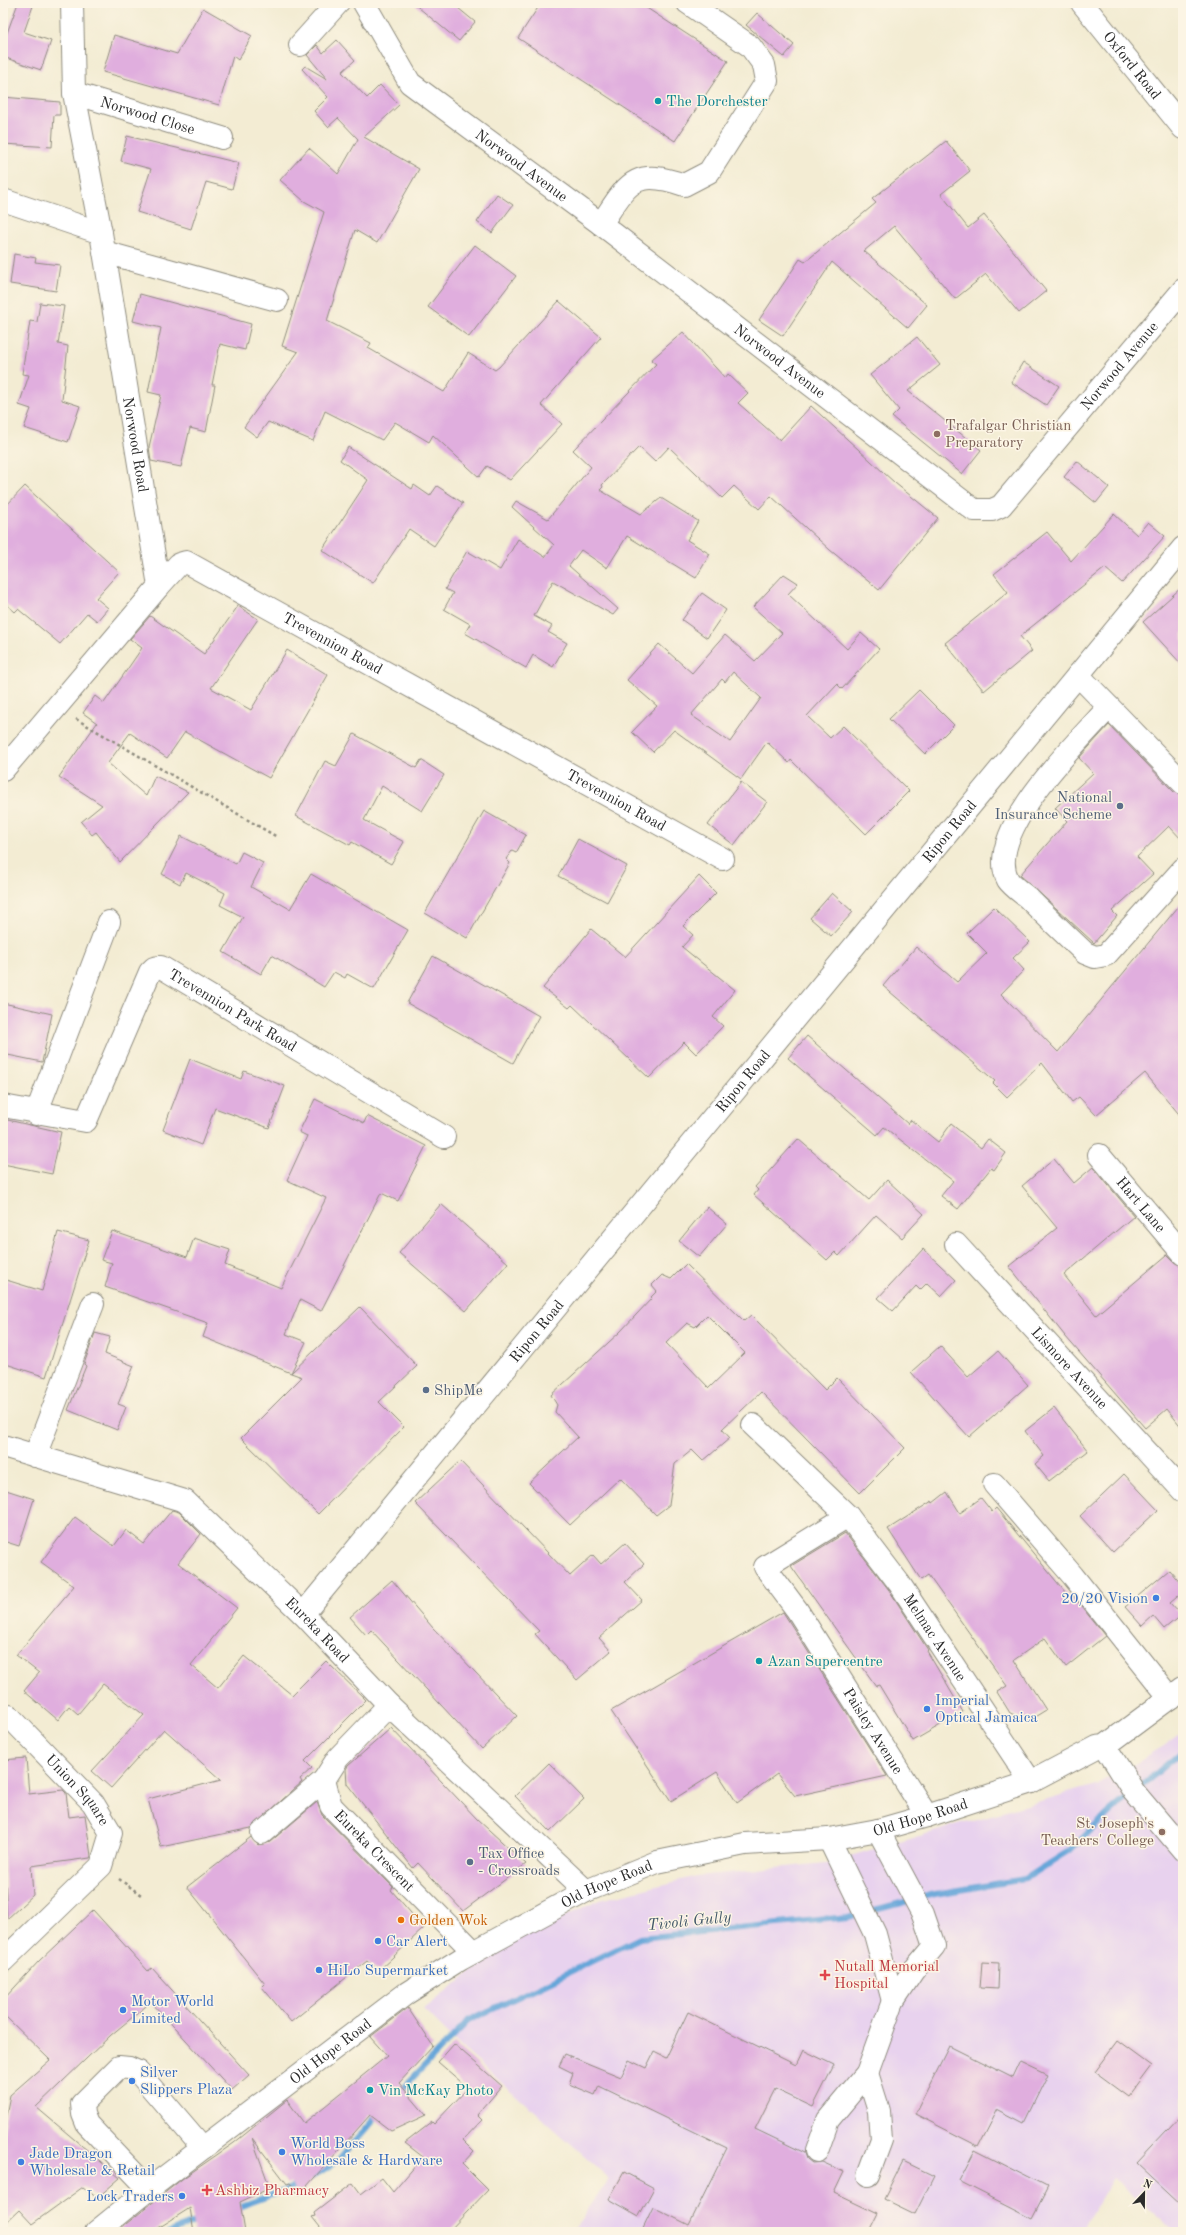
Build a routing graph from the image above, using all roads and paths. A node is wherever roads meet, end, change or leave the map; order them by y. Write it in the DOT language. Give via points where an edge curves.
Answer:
graph roads {
  1 [pos="72,3"];
  2 [pos="338,3"];
  3 [pos="364,3"];
  4 [pos="688,3"];
  5 [pos="1082,3"];
  6 [pos="300,45"];
  7 [pos="74,93"];
  8 [pos="1183,128"];
  9 [pos="222,138"];
  10 [pos="3,200"];
  11 [pos="601,224"];
  12 [pos="102,243"];
  13 [pos="1183,290"];
  14 [pos="277,300"];
  15 [pos="1183,548"];
  16 [pos="159,586"];
  17 [pos="1078,675"];
  18 [pos="56,707"];
  19 [pos="1109,707"];
  20 [pos="3,770"];
  21 [pos="1183,783"];
  22 [pos="277,837"];
  23 [pos="723,859"];
  24 [pos="1183,868"];
  25 [pos="109,922"];
  26 [pos="3,1106"];
  27 [pos="36,1114"];
  28 [pos="444,1137"];
  29 [pos="1099,1155"];
  30 [pos="956,1244"];
  31 [pos="1183,1254"];
  32 [pos="92,1304"];
  33 [pos="753,1425"];
  34 [pos="3,1446"];
  35 [pos="35,1456"];
  36 [pos="994,1484"];
  37 [pos="1183,1491"];
  38 [pos="848,1516"];
  39 [pos="303,1614"];
  40 [pos="1176,1693"];
  41 [pos="389,1705"];
  42 [pos="3,1716"];
  43 [pos="1105,1746"];
  44 [pos="324,1780"];
  45 [pos="1031,1782"];
  46 [pos="927,1816"];
  47 [pos="878,1830"];
  48 [pos="262,1833"];
  49 [pos="829,1840"];
  50 [pos="1183,1850"];
  51 [pos="101,1866"];
  52 [pos="586,1891"];
  53 [pos="141,1895"];
  54 [pos="474,1952"];
  55 [pos="3,1961"];
  56 [pos="892,2001"];
  57 [pos="867,2073"];
  58 [pos="202,2148"];
  59 [pos="817,2151"];
  60 [pos="868,2174"];
  61 [pos="149,2189"];
  62 [pos="96,2232"];
  1 -- 7 [label="street, Norwood Road"];
  2 -- 6 [label="street"];
  3 -- 11 [label="street, Norwood Avenue" via="410,83"];
  4 -- 11 [label="street" via="750,46 764,65 767,81 709,172 684,185 667,179 643,177 627,186"];
  5 -- 8 [label="street, Oxford Road"];
  7 -- 9 [label="street, Norwood Close"];
  7 -- 12 [label="street, Norwood Road"];
  10 -- 12 [label="street"];
  11 -- 13 [label="street, Norwood Avenue" via="974,510 992,510 1001,506"];
  12 -- 14 [label="street"];
  12 -- 16 [label="street, Norwood Road"];
  15 -- 17 [label="street, Ripon Road"];
  16 -- 18 [label="street, Trevennion Road"];
  16 -- 23 [label="street, Trevennion Road" via="179,564 186,562"];
  17 -- 19 [label="street"];
  17 -- 39 [label="street, Ripon Road"];
  18 -- 20 [label="street, Trevennion Road"];
  18 -- 22 [label="path"];
  19 -- 21 [label="street"];
  19 -- 24 [label="street" via="1038,788 1016,821 1007,840 1003,862 1008,880 1085,953 1095,957 1106,955"];
  25 -- 27 [label="street"];
  26 -- 27 [label="street, Trevennion Park Road"];
  27 -- 28 [label="street, Trevennion Park Road" via="86,1121 150,972 161,967"];
  29 -- 31 [label="street, Hart Lane"];
  30 -- 37 [label="street, Lismore Avenue"];
  32 -- 35 [label="street"];
  33 -- 38 [label="street, Melmac Avenue"];
  34 -- 35 [label="street, Eureka Road"];
  35 -- 39 [label="street, Eureka Road" via="185,1502"];
  36 -- 40 [label="street"];
  38 -- 45 [label="street, Melmac Avenue" via="899,1583"];
  38 -- 46 [label="street, Paisley Avenue" via="765,1567 797,1610"];
  39 -- 41 [label="street, Eureka Road"];
  40 -- 43 [label="street, Old Hope Road"];
  41 -- 44 [label="street" via="338,1758"];
  41 -- 52 [label="street, Eureka Road"];
  42 -- 51 [label="street, Union Square" via="9,1716 93,1803 111,1833"];
  43 -- 45 [label="street, Old Hope Road" via="1097,1746"];
  43 -- 50 [label="street" via="1134,1792"];
  44 -- 48 [label="street"];
  44 -- 54 [label="street, Eureka Crescent" via="331,1806"];
  45 -- 46 [label="street, Old Hope Road"];
  46 -- 47 [label="street, Old Hope Road"];
  47 -- 49 [label="street, Old Hope Road"];
  47 -- 56 [label="street" via="923,1914 934,1946"];
  49 -- 52 [label="street, Old Hope Road" via="745,1844 657,1862"];
  49 -- 56 [label="street" via="875,1934"];
  51 -- 53 [label="path"];
  51 -- 55 [label="street, Union Square"];
  52 -- 54 [label="street, Old Hope Road"];
  54 -- 58 [label="street, Old Hope Road" via="407,1993"];
  56 -- 57 [label="street"];
  57 -- 59 [label="street" via="828,2120"];
  57 -- 60 [label="street" via="879,2111 881,2140"];
  58 -- 61 [label="street, Old Hope Road"];
  58 -- 61 [label="street" via="138,2072 129,2068 119,2068 82,2104 83,2114 87,2124"];
  61 -- 62 [label="street, Old Hope Road"];
}
